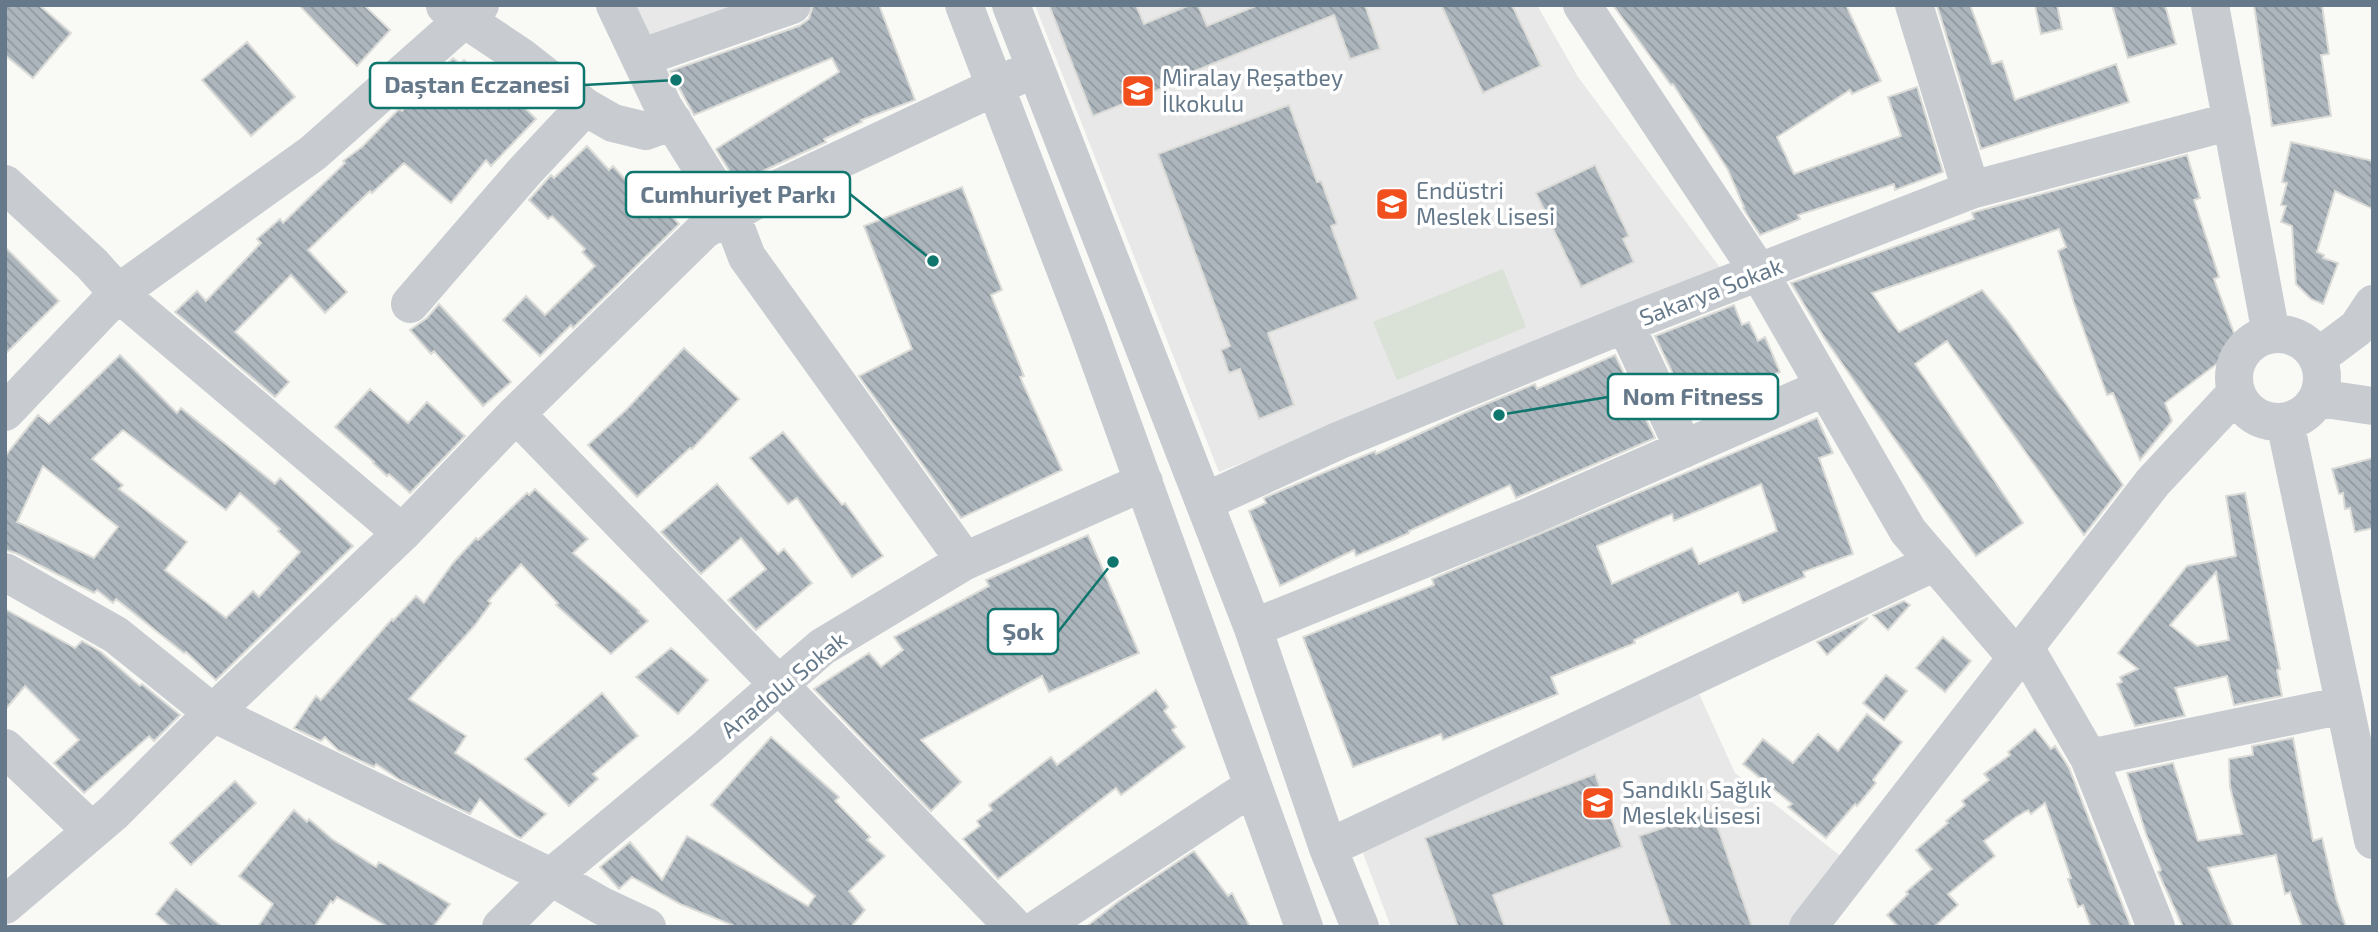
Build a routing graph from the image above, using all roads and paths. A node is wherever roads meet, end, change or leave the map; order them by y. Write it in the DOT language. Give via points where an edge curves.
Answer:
graph roads {
  1 [pos="615,5"];
  2 [pos="792,5"];
  3 [pos="964,5"];
  4 [pos="1011,5"];
  5 [pos="1581,5"];
  6 [pos="1914,5"];
  7 [pos="2210,5"];
  8 [pos="463,10"];
  9 [pos="640,58"];
  10 [pos="1035,68"];
  11 [pos="994,85"];
  12 [pos="585,107"];
  13 [pos="673,121"];
  14 [pos="2232,121"];
  15 [pos="5,184"];
  16 [pos="1971,190"];
  17 [pos="731,215"];
  18 [pos="1760,274"];
  19 [pos="118,293"];
  20 [pos="410,304"];
  21 [pos="2373,304"];
  22 [pos="1625,324"];
  23 [pos="2271,334"];
  24 [pos="2317,358"];
  25 [pos="1825,387"];
  26 [pos="2236,393"];
  27 [pos="2318,398"];
  28 [pos="2373,406"];
  29 [pos="5,412"];
  30 [pos="516,414"];
  31 [pos="2285,422"];
  32 [pos="1684,449"];
  33 [pos="1144,482"];
  34 [pos="1204,502"];
  35 [pos="402,533"];
  36 [pos="965,561"];
  37 [pos="1935,562"];
  38 [pos="5,572"];
  39 [pos="1253,628"];
  40 [pos="2020,652"];
  41 [pos="779,685"];
  42 [pos="2344,705"];
  43 [pos="213,713"];
  44 [pos="2363,746"];
  45 [pos="5,748"];
  46 [pos="2089,758"];
  47 [pos="1253,786"];
  48 [pos="92,831"];
  49 [pos="2373,840"];
  50 [pos="1328,848"];
  51 [pos="551,877"];
  52 [pos="5,905"];
  53 [pos="501,927"];
  54 [pos="648,927"];
  55 [pos="1014,927"];
  56 [pos="1040,927"];
  57 [pos="1304,927"];
  58 [pos="1360,927"];
  59 [pos="1808,927"];
  60 [pos="2156,927"];
  1 -- 9 [label="street"];
  2 -- 9 [label="street"];
  3 -- 11 [label="street"];
  4 -- 10 [label="street"];
  5 -- 18 [label="street"];
  6 -- 16 [label="street"];
  7 -- 14 [label="street"];
  8 -- 12 [label="street"];
  8 -- 19 [label="street" via="313,153"];
  9 -- 13 [label="street"];
  10 -- 11 [label="street"];
  10 -- 34 [label="street"];
  11 -- 17 [label="street"];
  11 -- 33 [label="street"];
  12 -- 13 [label="street" via="613,123 646,131"];
  12 -- 20 [label="street"];
  13 -- 17 [label="street"];
  14 -- 16 [label="street, Sakarya Sokak"];
  14 -- 23 [label="street"];
  15 -- 19 [label="street"];
  16 -- 18 [label="street, Sakarya Sokak"];
  17 -- 30 [label="street" via="704,230"];
  17 -- 36 [label="street" via="747,257"];
  18 -- 22 [label="street, Sakarya Sokak"];
  18 -- 25 [label="street"];
  19 -- 29 [label="street"];
  19 -- 35 [label="street"];
  21 -- 24 [label="street" via="2357,328"];
  22 -- 32 [label="street"];
  22 -- 34 [label="street, Sakarya Sokak" via="1340,440"];
  23 -- 24 [label="street" via="2298,339"];
  23 -- 26 [label="street" via="2256,340 2236,363"];
  24 -- 27 [label="street" via="2322,371"];
  25 -- 32 [label="street"];
  25 -- 37 [label="street" via="1908,531"];
  26 -- 31 [label="street" via="2255,417"];
  26 -- 40 [label="street" via="2152,482"];
  27 -- 28 [label="street"];
  27 -- 31 [label="street" via="2298,418"];
  30 -- 35 [label="street"];
  30 -- 41 [label="street"];
  31 -- 42 [label="street"];
  32 -- 39 [label="street"];
  33 -- 36 [label="street, Anadolu Sokak"];
  33 -- 47 [label="street"];
  34 -- 39 [label="street"];
  35 -- 43 [label="street"];
  36 -- 41 [label="street, Anadolu Sokak" via="822,647"];
  37 -- 40 [label="street"];
  37 -- 50 [label="street"];
  38 -- 43 [label="street" via="116,635"];
  39 -- 50 [label="street"];
  40 -- 46 [label="street"];
  40 -- 59 [label="street"];
  41 -- 51 [label="street, Anadolu Sokak"];
  41 -- 55 [label="street"];
  42 -- 44 [label="street"];
  42 -- 46 [label="street"];
  43 -- 48 [label="street"];
  43 -- 51 [label="street"];
  44 -- 49 [label="street"];
  45 -- 48 [label="street"];
  46 -- 60 [label="street"];
  47 -- 56 [label="street"];
  47 -- 57 [label="street"];
  48 -- 52 [label="street"];
  50 -- 58 [label="street"];
  51 -- 53 [label="street, Anadolu Sokak"];
  51 -- 54 [label="street"];
}
